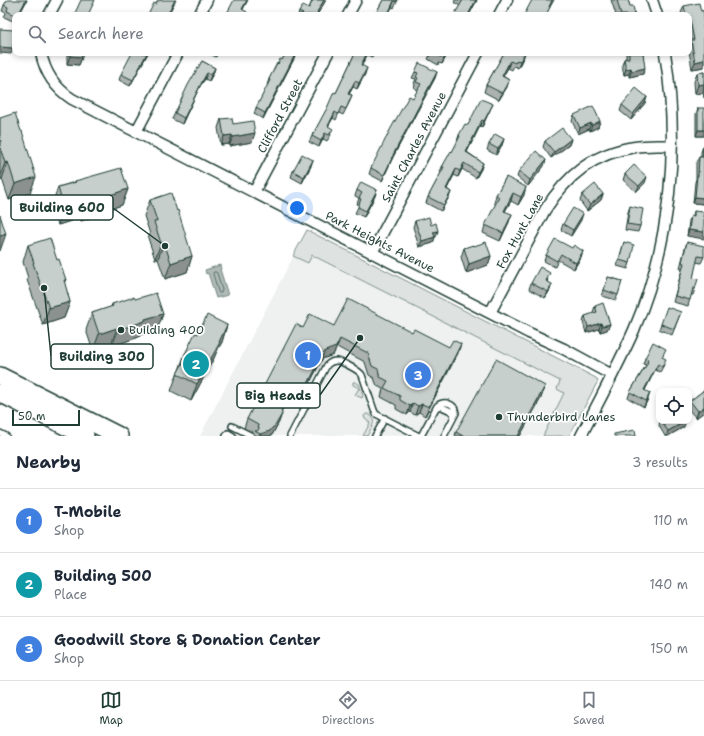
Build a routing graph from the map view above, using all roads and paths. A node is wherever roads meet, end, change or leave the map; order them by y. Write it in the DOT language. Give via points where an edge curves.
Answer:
graph roads {
  1 [pos="57,0"];
  2 [pos="207,0"];
  3 [pos="356,0"];
  4 [pos="507,0"];
  5 [pos="652,0"];
  6 [pos="51,12"];
  7 [pos="200,12"];
  8 [pos="350,12"];
  9 [pos="501,12"];
  10 [pos="656,12"];
  11 [pos="176,56"];
  12 [pos="326,56"];
  13 [pos="476,56"];
  14 [pos="665,56"];
  15 [pos="42,58"];
  16 [pos="136,132"];
  17 [pos="672,145"];
  18 [pos="254,192"];
  19 [pos="372,253"];
  20 [pos="490,313"];
  21 [pos="612,375"];
  22 [pos="0,376"];
  23 [pos="0,393"];
  24 [pos="385,418"];
  25 [pos="232,426"];
  26 [pos="0,433"];
  27 [pos="6,436"];
  28 [pos="85,436"];
  29 [pos="119,436"];
  30 [pos="226,436"];
  31 [pos="233,436"];
  32 [pos="252,436"];
  33 [pos="290,436"];
  34 [pos="375,436"];
  35 [pos="420,436"];
  36 [pos="444,436"];
  37 [pos="581,436"];
  1 -- 6 [label="street"];
  2 -- 7 [label="street"];
  3 -- 8 [label="street"];
  4 -- 9 [label="street"];
  5 -- 10 [label="street"];
  11 -- 16 [label="street"];
  12 -- 18 [label="street, Clifford Street"];
  13 -- 19 [label="street, Saint Charles Avenue"];
  14 -- 17 [label="street" via="671,93"];
  15 -- 16 [label="street, Park Heights Avenue" via="51,80 65,95"];
  16 -- 18 [label="street, Park Heights Avenue"];
  17 -- 20 [label="street, Fox Hunt Lane" via="622,149 593,161 573,175 560,188 545,210"];
  17 -- 21 [label="street" via="671,182 659,252 648,293"];
  18 -- 19 [label="street, Park Heights Avenue"];
  19 -- 20 [label="street, Park Heights Avenue"];
  20 -- 21 [label="street, Park Heights Avenue"];
  21 -- 37 [label="street"];
  22 -- 29 [label="main road"];
  23 -- 28 [label="main road"];
  24 -- 33 [label="lane" via="376,414 359,371 334,361 326,366"];
  24 -- 34 [label="lane"];
  24 -- 35 [label="lane"];
  25 -- 32 [label="lane"];
  26 -- 27 [label="lane"];
  30 -- 31 [label="lane" via="228,433"];
  35 -- 36 [label="lane" via="435,408 440,406 451,411 454,416"];
}
